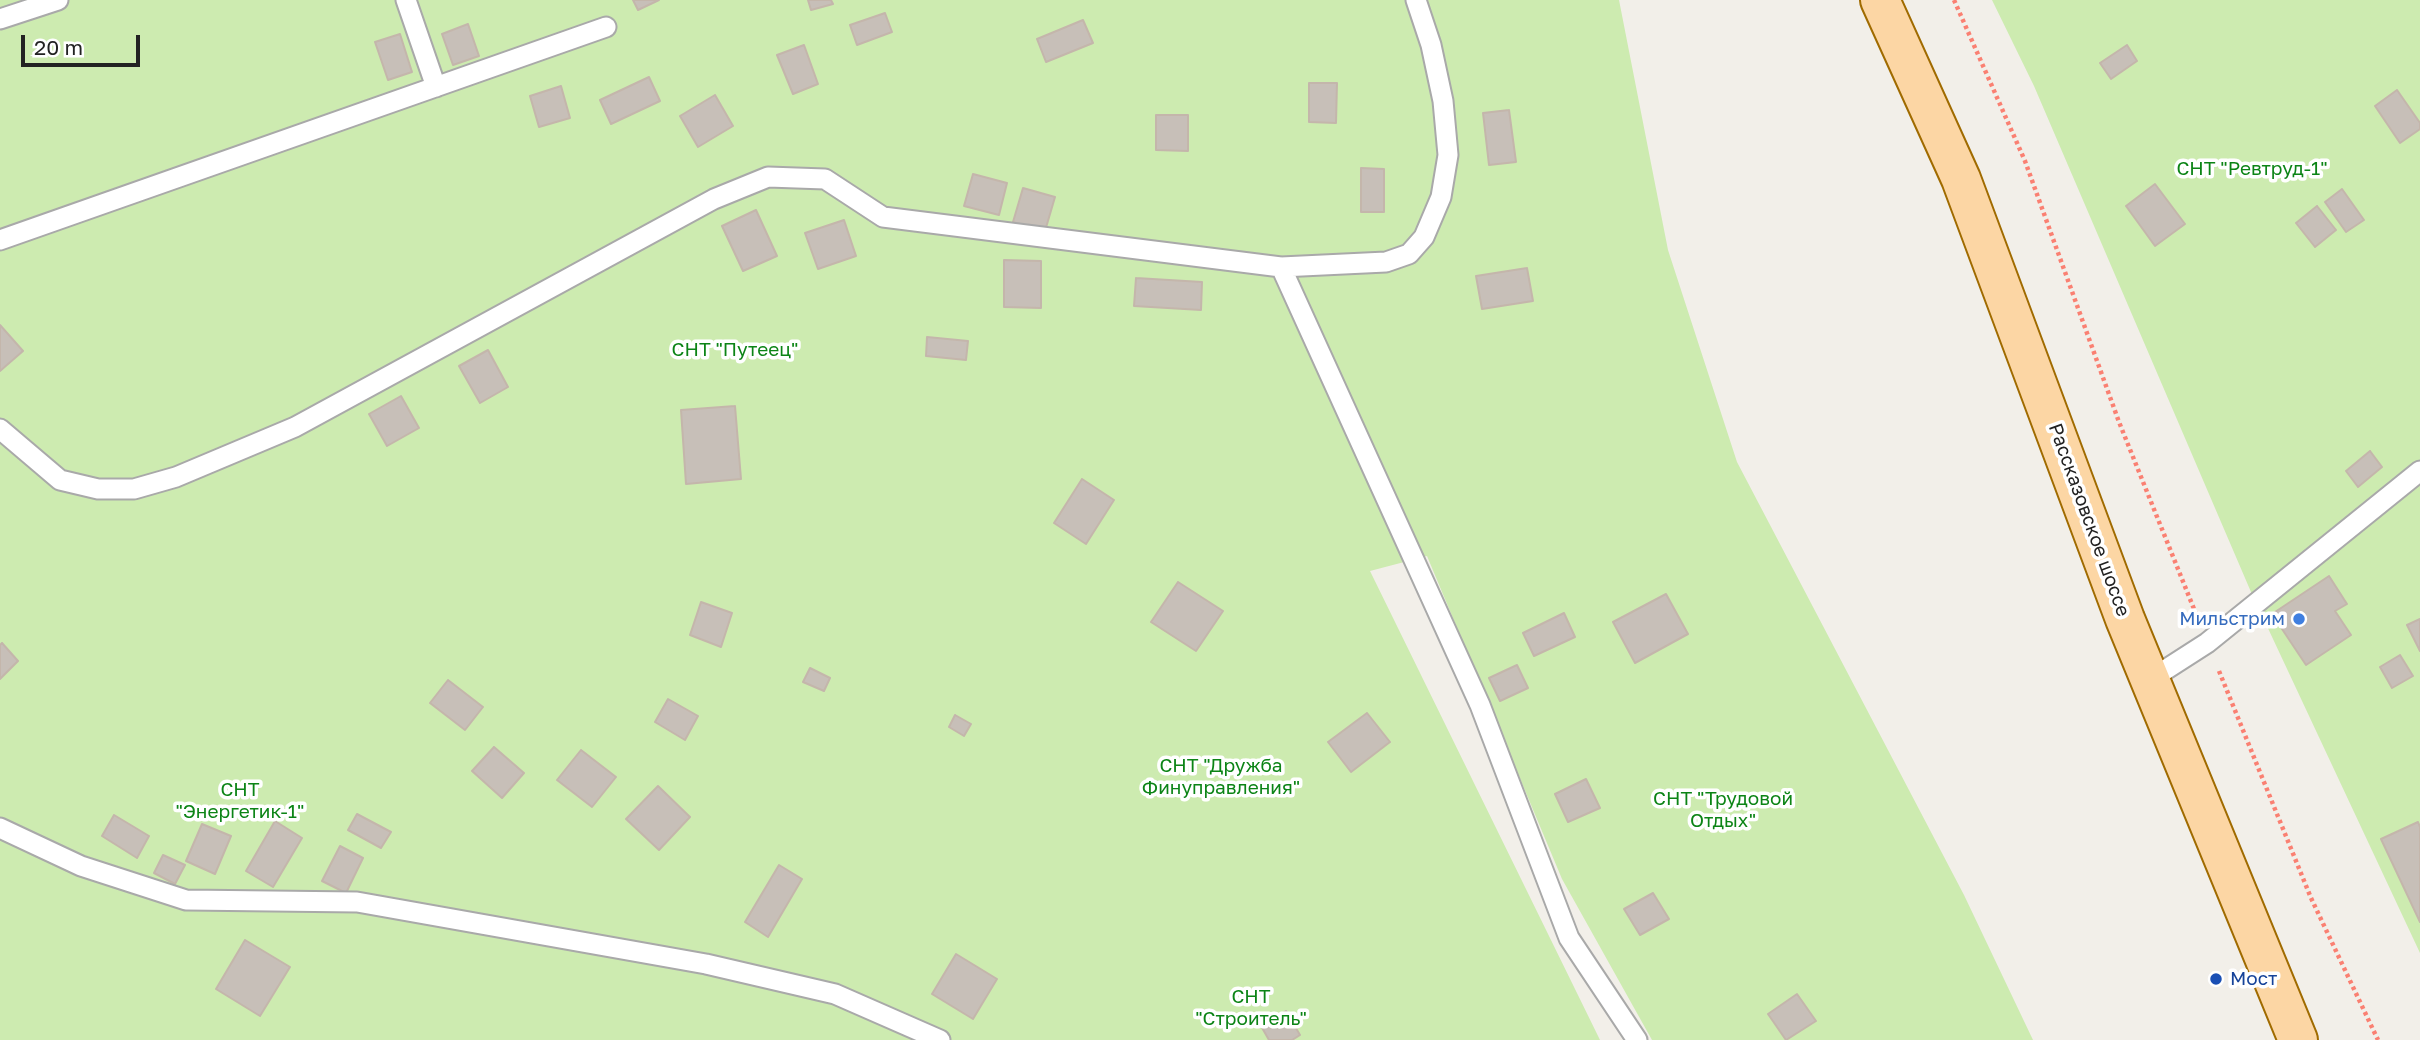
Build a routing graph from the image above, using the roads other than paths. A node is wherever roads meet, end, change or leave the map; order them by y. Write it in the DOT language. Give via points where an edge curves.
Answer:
graph roads {
  1 [pos="58,0"];
  2 [pos="406,0"];
  3 [pos="1416,0"];
  4 [pos="1880,0"];
  5 [pos="0,19"];
  6 [pos="606,27"];
  7 [pos="436,87"];
  8 [pos="0,240"];
  9 [pos="1281,267"];
  10 [pos="0,429"];
  11 [pos="2420,471"];
  12 [pos="2151,679"];
  13 [pos="0,828"];
  14 [pos="940,1040"];
  15 [pos="1637,1040"];
  16 [pos="2298,1040"];
  1 -- 5 [label="lane"];
  2 -- 7 [label="lane"];
  3 -- 9 [label="lane" via="1444,101 1448,155 1441,197 1424,237 1409,254 1386,262"];
  4 -- 12 [label="main road, Рассказовское шоссе" via="1961,179"];
  6 -- 7 [label="lane"];
  7 -- 8 [label="lane"];
  9 -- 10 [label="lane" via="883,217 825,179 768,177 714,199 295,427 176,477 134,489 98,489 60,480"];
  9 -- 15 [label="lane" via="1480,705 1569,938"];
  11 -- 12 [label="lane" via="2207,643"];
  12 -- 16 [label="main road, Рассказовское шоссе"];
  13 -- 14 [label="lane" via="80,866 186,900 357,902 694,962 835,995"];
}
